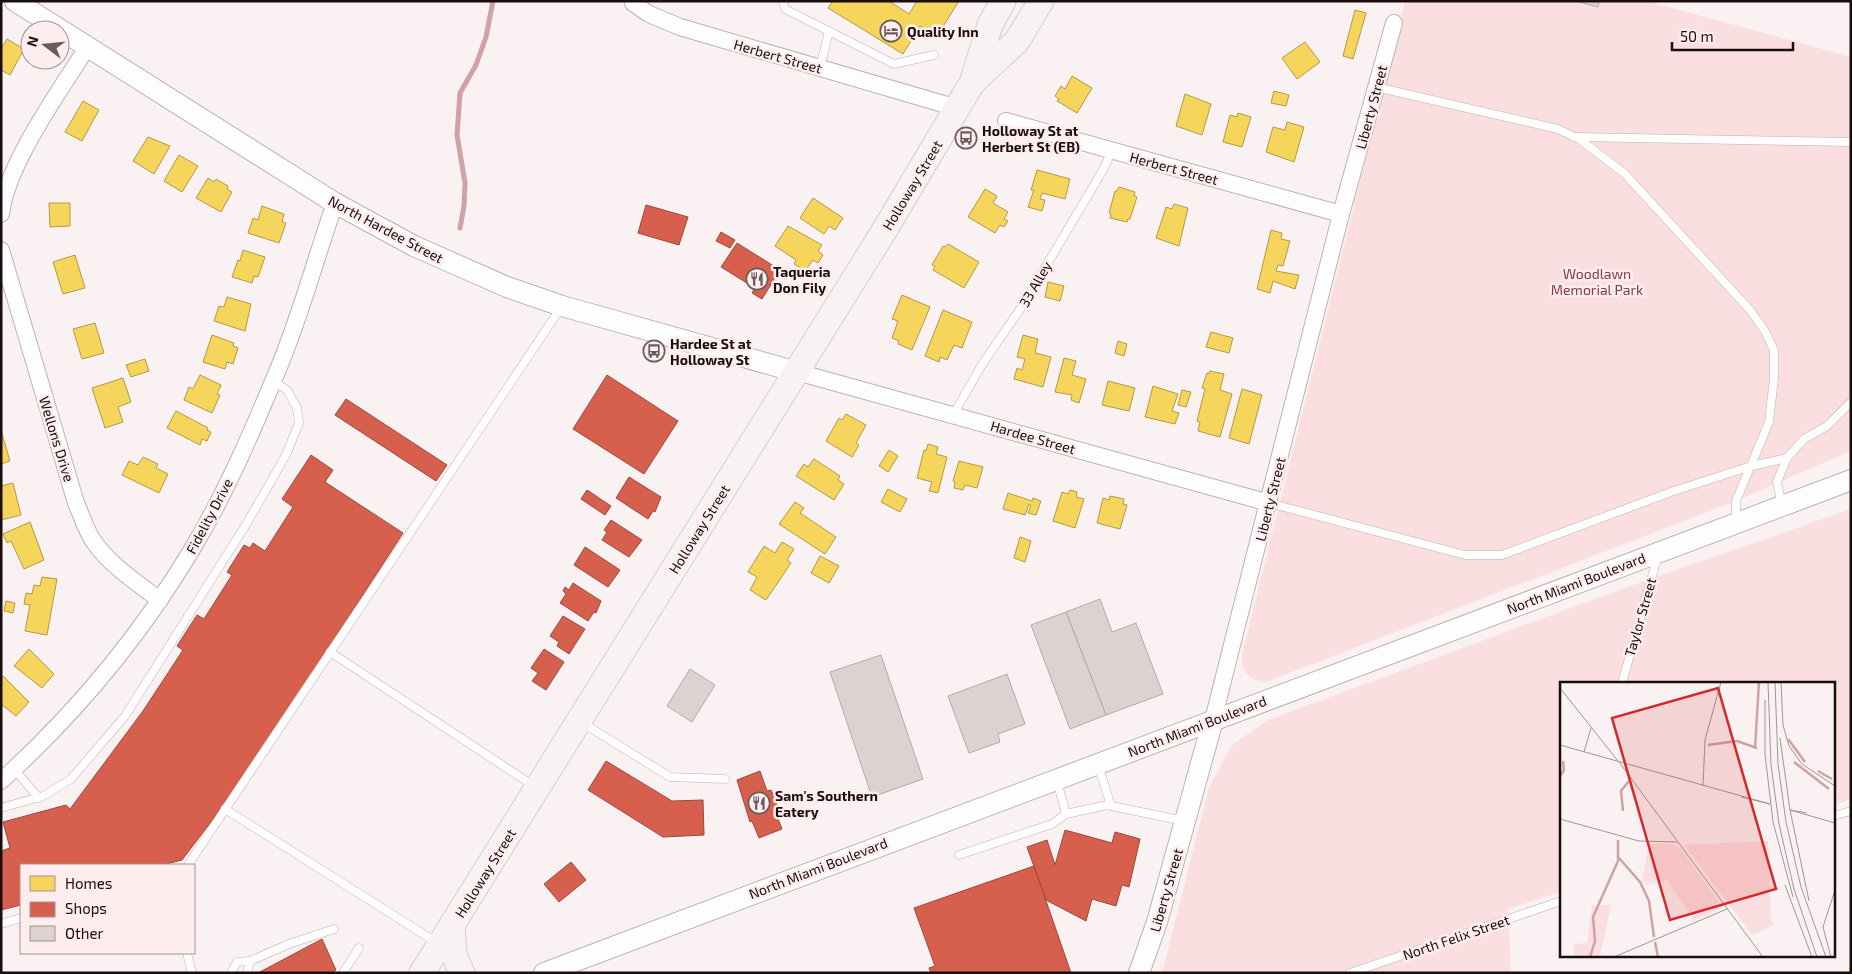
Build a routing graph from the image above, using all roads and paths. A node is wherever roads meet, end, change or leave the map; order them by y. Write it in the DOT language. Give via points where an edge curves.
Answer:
graph roads {
  1 [pos="15,1"];
  2 [pos="783,1"];
  3 [pos="1003,1"];
  4 [pos="1041,1"];
  5 [pos="633,2"];
  6 [pos="1394,23"];
  7 [pos="829,31"];
  8 [pos="88,46"];
  9 [pos="934,55"];
  10 [pos="820,68"];
  11 [pos="972,83"];
  12 [pos="1376,87"];
  13 [pos="957,108"];
  14 [pos="1006,122"];
  15 [pos="1575,137"];
  16 [pos="1851,142"];
  17 [pos="1112,151"];
  18 [pos="335,203"];
  19 [pos="1,214"];
  20 [pos="1342,214"];
  21 [pos="1,250"];
  22 [pos="562,306"];
  23 [pos="797,372"];
  24 [pos="273,381"];
  25 [pos="1851,402"];
  26 [pos="953,415"];
  27 [pos="1787,458"];
  28 [pos="1751,466"];
  29 [pos="1851,480"];
  30 [pos="1269,502"];
  31 [pos="1782,506"];
  32 [pos="1736,522"];
  33 [pos="1659,551"];
  34 [pos="160,600"];
  35 [pos="330,652"];
  36 [pos="1622,682"];
  37 [pos="579,720"];
  38 [pos="1213,720"];
  39 [pos="1097,763"];
  40 [pos="14,769"];
  41 [pos="725,779"];
  42 [pos="1056,779"];
  43 [pos="1,781"];
  44 [pos="537,788"];
  45 [pos="39,798"];
  46 [pos="1111,806"];
  47 [pos="1,808"];
  48 [pos="225,809"];
  49 [pos="1851,811"];
  50 [pos="1066,814"];
  51 [pos="1834,816"];
  52 [pos="1186,822"];
  53 [pos="959,855"];
  54 [pos="189,864"];
  55 [pos="1560,901"];
  56 [pos="20,918"];
  57 [pos="1,924"];
  58 [pos="334,929"];
  59 [pos="446,935"];
  60 [pos="359,948"];
  61 [pos="187,954"];
  62 [pos="250,961"];
  63 [pos="546,972"];
  64 [pos="192,973"];
  65 [pos="231,973"];
  66 [pos="247,973"];
  67 [pos="343,973"];
  68 [pos="422,973"];
  69 [pos="462,973"];
  70 [pos="1139,973"];
  71 [pos="1350,973"];
  1 -- 8 [label="street, North Hardee Street"];
  2 -- 7 [label="lane" via="785,9"];
  3 -- 11 [label="main road, Holloway Street" via="990,25"];
  4 -- 11 [label="main road, Holloway Street" via="1017,41"];
  5 -- 10 [label="street, Herbert Street" via="649,14 680,27"];
  6 -- 12 [label="street, Liberty Street"];
  7 -- 9 [label="lane" via="894,64"];
  7 -- 10 [label="lane"];
  8 -- 18 [label="street, North Hardee Street"];
  8 -- 19 [label="street" via="19,159 8,184"];
  10 -- 13 [label="street, Herbert Street"];
  11 -- 13 [label="main road, Holloway Street"];
  12 -- 15 [label="lane" via="1558,129"];
  12 -- 20 [label="street, Liberty Street"];
  13 -- 23 [label="main road, Holloway Street"];
  14 -- 17 [label="street, Herbert Street"];
  15 -- 16 [label="lane"];
  15 -- 28 [label="lane" via="1624,173 1732,290 1765,331 1774,350 1773,397 1769,422"];
  17 -- 20 [label="street, Herbert Street"];
  17 -- 26 [label="lane, 33 Alley" via="1023,305 983,363"];
  18 -- 22 [label="street, North Hardee Street" via="460,268"];
  18 -- 24 [label="street, Fidelity Drive"];
  20 -- 30 [label="street, Liberty Street"];
  21 -- 34 [label="street, Wellons Drive" via="76,503 87,529 101,551"];
  22 -- 23 [label="street, North Hardee Street"];
  22 -- 35 [label="lane"];
  23 -- 26 [label="street, Hardee Street"];
  23 -- 37 [label="main road, Holloway Street"];
  24 -- 34 [label="street, Fidelity Drive" via="209,519"];
  24 -- 45 [label="lane" via="287,390 298,408 299,423 286,455 247,523 124,716 71,779"];
  25 -- 27 [label="lane" via="1827,426 1804,439"];
  26 -- 30 [label="street, Hardee Street"];
  27 -- 28 [label="lane"];
  27 -- 31 [label="lane" via="1777,482"];
  28 -- 30 [label="lane" via="1502,555 1465,555"];
  28 -- 32 [label="lane" via="1736,501"];
  29 -- 31 [label="street, North Miami Boulevard"];
  30 -- 38 [label="street, Liberty Street"];
  31 -- 32 [label="street, North Miami Boulevard"];
  32 -- 33 [label="street, North Miami Boulevard"];
  33 -- 36 [label="lane, Taylor Street"];
  33 -- 38 [label="street, North Miami Boulevard"];
  34 -- 40 [label="street, Fidelity Drive" via="122,652 64,719"];
  35 -- 44 [label="lane"];
  35 -- 48 [label="lane"];
  37 -- 41 [label="lane" via="670,777"];
  37 -- 44 [label="main road, Holloway Street"];
  38 -- 39 [label="street, North Miami Boulevard"];
  38 -- 52 [label="street, Liberty Street"];
  39 -- 42 [label="street, North Miami Boulevard"];
  39 -- 46 [label="lane"];
  40 -- 43 [label="street, Fidelity Drive"];
  40 -- 45 [label="lane"];
  42 -- 50 [label="lane"];
  42 -- 63 [label="street, North Miami Boulevard"];
  44 -- 59 [label="main road, Holloway Street"];
  45 -- 47 [label="lane"];
  46 -- 50 [label="lane"];
  46 -- 52 [label="lane"];
  48 -- 54 [label="lane"];
  48 -- 59 [label="lane"];
  49 -- 51 [label="lane"];
  50 -- 53 [label="lane" via="1052,824"];
  52 -- 70 [label="street, Liberty Street"];
  55 -- 71 [label="lane, North Felix Street"];
  56 -- 57 [label="lane"];
  58 -- 62 [label="lane"];
  59 -- 68 [label="main road, Holloway Street"];
  59 -- 69 [label="main road"];
  60 -- 67 [label="lane"];
  61 -- 64 [label="lane"];
  62 -- 65 [label="lane" via="237,962"];
  62 -- 66 [label="lane"];
}
